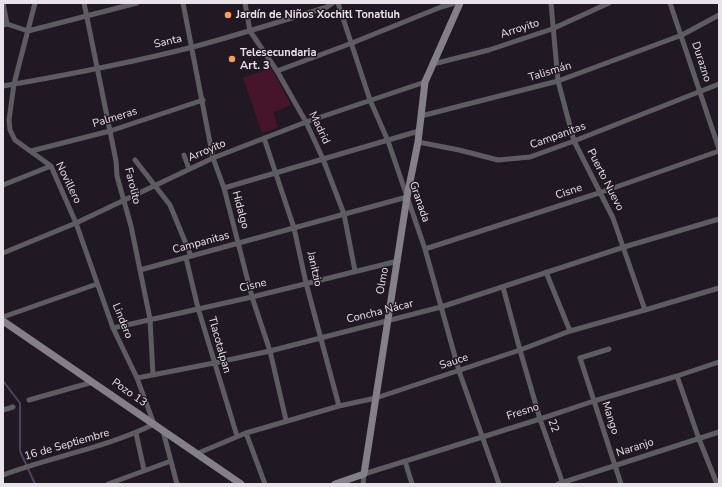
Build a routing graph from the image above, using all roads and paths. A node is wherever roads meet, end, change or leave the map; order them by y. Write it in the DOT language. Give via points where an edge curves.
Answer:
graph roads {
  1 [pos="3,3"];
  2 [pos="36,3"];
  3 [pos="84,3"];
  4 [pos="137,3"];
  5 [pos="183,3"];
  6 [pos="245,3"];
  7 [pos="333,3"];
  8 [pos="338,3"];
  9 [pos="455,3"];
  10 [pos="460,3"];
  11 [pos="551,3"];
  12 [pos="609,3"];
  13 [pos="670,3"];
  14 [pos="602,4"];
  15 [pos="441,5"];
  16 [pos="719,15"];
  17 [pos="88,16"];
  18 [pos="5,24"];
  19 [pos="552,29"];
  20 [pos="28,31"];
  21 [pos="250,31"];
  22 [pos="682,35"];
  23 [pos="352,43"];
  24 [pos="192,47"];
  25 [pos="433,64"];
  26 [pos="98,69"];
  27 [pos="277,71"];
  28 [pos="425,82"];
  29 [pos="558,82"];
  30 [pos="14,84"];
  31 [pos="719,84"];
  32 [pos="3,86"];
  33 [pos="700,92"];
  34 [pos="202,100"];
  35 [pos="370,100"];
  36 [pos="421,116"];
  37 [pos="306,122"];
  38 [pos="419,131"];
  39 [pos="110,132"];
  40 [pos="264,138"];
  41 [pos="388,141"];
  42 [pos="418,142"];
  43 [pos="574,142"];
  44 [pos="719,150"];
  45 [pos="31,151"];
  46 [pos="184,155"];
  47 [pos="213,158"];
  48 [pos="324,159"];
  49 [pos="135,160"];
  50 [pos="51,166"];
  51 [pos="189,169"];
  52 [pos="276,174"];
  53 [pos="3,184"];
  54 [pos="156,185"];
  55 [pos="224,188"];
  56 [pos="600,193"];
  57 [pos="407,197"];
  58 [pos="125,201"];
  59 [pos="344,214"];
  60 [pos="719,219"];
  61 [pos="76,223"];
  62 [pos="294,228"];
  63 [pos="239,243"];
  64 [pos="624,247"];
  65 [pos="425,248"];
  66 [pos="3,253"];
  67 [pos="189,257"];
  68 [pos="398,261"];
  69 [pos="140,270"];
  70 [pos="355,271"];
  71 [pos="546,272"];
  72 [pos="306,283"];
  73 [pos="97,284"];
  74 [pos="503,287"];
  75 [pos="719,288"];
  76 [pos="252,297"];
  77 [pos="441,307"];
  78 [pos="198,308"];
  79 [pos="645,310"];
  80 [pos="3,317"];
  81 [pos="150,319"];
  82 [pos="387,320"];
  83 [pos="3,321"];
  84 [pos="113,328"];
  85 [pos="570,331"];
  86 [pos="321,337"];
  87 [pos="609,349"];
  88 [pos="520,350"];
  89 [pos="270,351"];
  90 [pos="719,362"];
  91 [pos="214,363"];
  92 [pos="459,371"];
  93 [pos="153,375"];
  94 [pos="677,376"];
  95 [pos="136,378"];
  96 [pos="93,382"];
  97 [pos="376,398"];
  98 [pos="29,400"];
  99 [pos="594,401"];
  100 [pos="339,406"];
  101 [pos="13,407"];
  102 [pos="3,410"];
  103 [pos="540,419"];
  104 [pos="286,420"];
  105 [pos="154,424"];
  106 [pos="163,431"];
  107 [pos="719,432"];
  108 [pos="136,433"];
  109 [pos="246,433"];
  110 [pos="237,436"];
  111 [pos="482,437"];
  112 [pos="699,439"];
  113 [pos="196,454"];
  114 [pos="405,461"];
  115 [pos="171,462"];
  116 [pos="614,465"];
  117 [pos="144,470"];
  118 [pos="364,474"];
  119 [pos="3,475"];
  120 [pos="561,483"];
  121 [pos="108,484"];
  122 [pos="177,484"];
  123 [pos="241,484"];
  124 [pos="265,484"];
  125 [pos="335,484"];
  126 [pos="363,484"];
  127 [pos="412,484"];
  128 [pos="499,484"];
  129 [pos="621,484"];
  130 [pos="717,484"];
  1 -- 18 [label="street"];
  2 -- 20 [label="street, Novillero"];
  3 -- 17 [label="street, Farolito"];
  4 -- 17 [label="street"];
  5 -- 24 [label="street, Hidalgo"];
  6 -- 21 [label="street, Madrid"];
  7 -- 21 [label="street, Santa"];
  8 -- 23 [label="street, Granada"];
  9 -- 15 [label="street"];
  10 -- 25 [label="main road, Olmo"];
  11 -- 19 [label="street, Puerto Nuevo"];
  12 -- 14 [label="street, Arroyito"];
  13 -- 22 [label="street, Durazno"];
  14 -- 19 [label="street, Arroyito"];
  15 -- 23 [label="street"];
  16 -- 22 [label="street, Talismán"];
  17 -- 20 [label="street"];
  17 -- 26 [label="street, Farolito"];
  18 -- 20 [label="street"];
  19 -- 25 [label="street, Arroyito" via="489,50"];
  19 -- 29 [label="street, Puerto Nuevo"];
  20 -- 30 [label="street, Novillero"];
  21 -- 24 [label="street, Santa"];
  21 -- 27 [label="street, Madrid"];
  22 -- 29 [label="street, Talismán"];
  22 -- 33 [label="street, Durazno"];
  23 -- 27 [label="street"];
  23 -- 35 [label="street, Granada"];
  24 -- 26 [label="street, Santa"];
  24 -- 34 [label="street, Hidalgo"];
  25 -- 28 [label="main road, Olmo"];
  26 -- 30 [label="street, Santa"];
  26 -- 39 [label="street, Farolito"];
  27 -- 37 [label="street, Madrid"];
  28 -- 35 [label="street, Arroyito"];
  28 -- 36 [label="main road, Olmo"];
  29 -- 36 [label="street, Talismán"];
  29 -- 43 [label="street, Puerto Nuevo"];
  30 -- 32 [label="street, Santa"];
  30 -- 45 [label="street, Novillero" via="10,130 16,140"];
  31 -- 33 [label="street, Campanitas"];
  33 -- 43 [label="street, Campanitas"];
  33 -- 44 [label="street, Durazno"];
  34 -- 39 [label="street, Palmeras"];
  34 -- 47 [label="street, Hidalgo"];
  35 -- 37 [label="street, Arroyito"];
  35 -- 41 [label="street, Granada"];
  36 -- 38 [label="main road, Olmo"];
  37 -- 40 [label="street, Arroyito"];
  37 -- 48 [label="street, Madrid"];
  38 -- 41 [label="street"];
  38 -- 42 [label="main road, Olmo"];
  39 -- 45 [label="street, Palmeras"];
  39 -- 58 [label="street, Farolito" via="117,176"];
  40 -- 47 [label="street, Arroyito"];
  40 -- 52 [label="street, Janitzio"];
  41 -- 48 [label="street"];
  41 -- 57 [label="street, Granada"];
  42 -- 43 [label="street, Campanitas" via="498,160 530,157"];
  42 -- 57 [label="main road, Olmo"];
  43 -- 56 [label="street, Puerto Nuevo"];
  44 -- 56 [label="street, Cisne"];
  45 -- 50 [label="street, Novillero"];
  46 -- 51 [label="street"];
  47 -- 51 [label="street, Arroyito"];
  47 -- 55 [label="street, Hidalgo"];
  48 -- 52 [label="street"];
  48 -- 59 [label="street, Madrid"];
  49 -- 54 [label="street, Tlacotalpan"];
  50 -- 53 [label="street"];
  50 -- 61 [label="street, Novillero"];
  51 -- 54 [label="street, Arroyito"];
  52 -- 55 [label="street"];
  52 -- 62 [label="street, Janitzio"];
  54 -- 58 [label="street, Arroyito"];
  54 -- 67 [label="street, Tlacotalpan" via="170,205"];
  55 -- 63 [label="street, Hidalgo"];
  56 -- 64 [label="street, Puerto Nuevo"];
  56 -- 65 [label="street, Cisne"];
  57 -- 59 [label="street, Campanitas"];
  57 -- 65 [label="street, Granada"];
  57 -- 68 [label="main road, Olmo"];
  58 -- 61 [label="street, Arroyito"];
  58 -- 69 [label="street, Farolito"];
  59 -- 62 [label="street, Campanitas"];
  59 -- 70 [label="street, Madrid"];
  60 -- 64 [label="street, Concha Nácar"];
  61 -- 66 [label="street, Arroyito"];
  61 -- 73 [label="street, Lindero"];
  62 -- 63 [label="street, Campanitas"];
  62 -- 72 [label="street, Janitzio"];
  63 -- 67 [label="street, Campanitas"];
  63 -- 76 [label="street, Hidalgo"];
  64 -- 71 [label="street, Concha Nácar"];
  64 -- 79 [label="street, Puerto Nuevo"];
  65 -- 77 [label="street, Granada"];
  67 -- 69 [label="street, Campanitas"];
  67 -- 78 [label="street, Tlacotalpan"];
  68 -- 70 [label="street, Cisne"];
  68 -- 82 [label="main road, Olmo"];
  69 -- 81 [label="street, Farolito"];
  70 -- 72 [label="street, Cisne"];
  71 -- 74 [label="street, Concha Nácar"];
  71 -- 85 [label="street"];
  72 -- 76 [label="street, Cisne"];
  72 -- 86 [label="street, Janitzio"];
  73 -- 80 [label="street"];
  73 -- 84 [label="street, Lindero"];
  74 -- 77 [label="street, Concha Nácar"];
  74 -- 88 [label="street, 22"];
  75 -- 79 [label="street, Sauce"];
  76 -- 78 [label="street, Cisne"];
  76 -- 89 [label="street, Hidalgo"];
  77 -- 82 [label="street, Concha Nácar"];
  77 -- 92 [label="street, Granada"];
  78 -- 81 [label="street, Cisne"];
  78 -- 91 [label="street, Tlacotalpan"];
  79 -- 85 [label="street, Sauce"];
  81 -- 84 [label="street, Cisne"];
  81 -- 93 [label="street, Farolito"];
  82 -- 86 [label="street, Concha Nácar"];
  82 -- 97 [label="main road, Olmo"];
  83 -- 96 [label="main road, Pozo 13"];
  84 -- 95 [label="street, Lindero"];
  85 -- 88 [label="street, Sauce"];
  86 -- 89 [label="street, Concha Nácar"];
  86 -- 100 [label="street, Janitzio"];
  87 -- 99 [label="street, Mango" via="580,358"];
  88 -- 92 [label="street, Sauce"];
  88 -- 103 [label="street, 22"];
  89 -- 91 [label="street, Concha Nácar"];
  89 -- 104 [label="street, Hidalgo"];
  90 -- 94 [label="street, Fresno"];
  91 -- 93 [label="street, Concha Nácar"];
  91 -- 110 [label="street, Tlacotalpan"];
  92 -- 97 [label="street, Sauce"];
  92 -- 111 [label="street, Granada"];
  93 -- 95 [label="street, Concha Nácar"];
  94 -- 99 [label="street, Fresno"];
  94 -- 112 [label="street"];
  95 -- 105 [label="street, Lindero"];
  96 -- 98 [label="street"];
  96 -- 105 [label="main road, Pozo 13"];
  97 -- 100 [label="street, Sauce"];
  97 -- 118 [label="main road, Olmo"];
  99 -- 103 [label="street, Fresno"];
  99 -- 116 [label="street, Mango"];
  100 -- 104 [label="street, Sauce"];
  101 -- 102 [label="street"];
  103 -- 111 [label="street, Fresno"];
  103 -- 120 [label="street, 22"];
  104 -- 109 [label="street, Sauce"];
  105 -- 106 [label="main road, Pozo 13"];
  105 -- 108 [label="street, 16 de Septiembre"];
  106 -- 113 [label="main road, Pozo 13"];
  106 -- 115 [label="street"];
  107 -- 112 [label="street, Naranjo"];
  108 -- 117 [label="street"];
  108 -- 119 [label="street, 16 de Septiembre"];
  109 -- 110 [label="street, Sauce"];
  109 -- 124 [label="street"];
  110 -- 113 [label="street, Sauce"];
  111 -- 114 [label="street, Fresno"];
  111 -- 128 [label="street, Granada"];
  112 -- 116 [label="street, Naranjo"];
  112 -- 130 [label="street"];
  113 -- 123 [label="main road, Pozo 13"];
  114 -- 118 [label="street, Fresno"];
  114 -- 127 [label="street"];
  115 -- 117 [label="street"];
  115 -- 122 [label="street"];
  116 -- 120 [label="street, Naranjo"];
  116 -- 129 [label="street, Mango"];
  117 -- 121 [label="street"];
  118 -- 125 [label="main road, Fresno"];
  118 -- 126 [label="street, Olmo"];
}
